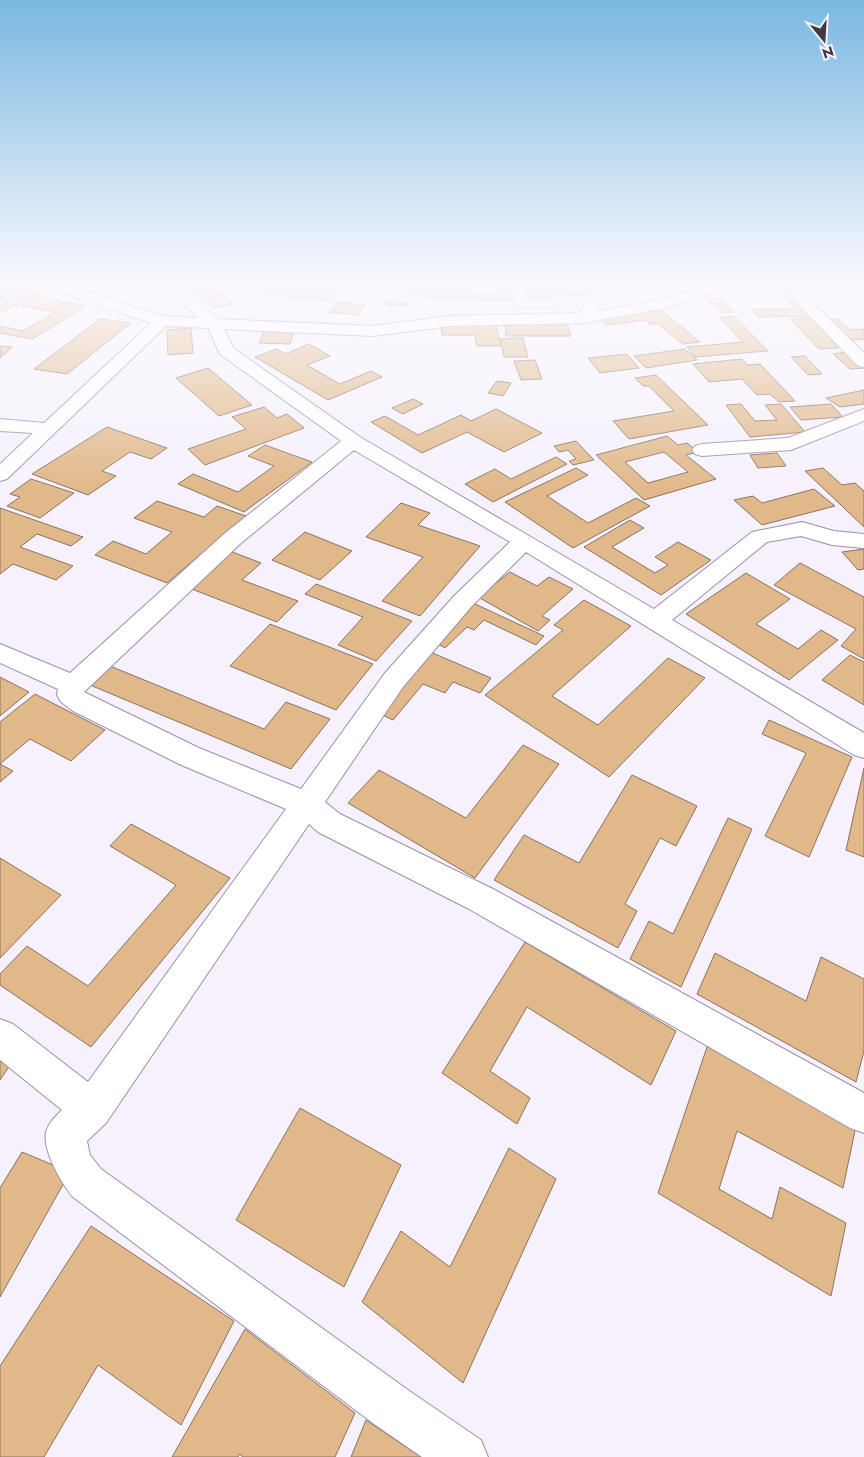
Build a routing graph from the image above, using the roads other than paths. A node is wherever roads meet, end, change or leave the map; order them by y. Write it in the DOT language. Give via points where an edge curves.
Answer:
graph roads {
  1 [pos="127,354"];
  2 [pos="230,354"];
  3 [pos="864,414"];
  4 [pos="0,425"];
  5 [pos="48,428"];
  6 [pos="353,441"];
  7 [pos="702,450"];
  8 [pos="0,475"];
  9 [pos="524,541"];
  10 [pos="864,542"];
  11 [pos="656,620"];
  12 [pos="0,653"];
  13 [pos="73,685"];
  14 [pos="864,747"];
  15 [pos="306,804"];
  16 [pos="0,1037"];
  17 [pos="92,1109"];
  18 [pos="864,1114"];
  19 [pos="464,1457"];
  1 -- 5 [label="street"];
  2 -- 6 [label="street"];
  3 -- 7 [label="street" via="791,444"];
  4 -- 5 [label="street"];
  5 -- 8 [label="street"];
  6 -- 9 [label="street"];
  6 -- 13 [label="street" via="232,539"];
  9 -- 11 [label="street"];
  9 -- 15 [label="street" via="463,602 394,680"];
  10 -- 11 [label="street" via="832,538 802,529 760,537"];
  11 -- 14 [label="street"];
  12 -- 13 [label="street"];
  13 -- 15 [label="street" via="70,695 82,704 189,756"];
  15 -- 17 [label="street"];
  15 -- 18 [label="street" via="329,823 480,899"];
  16 -- 17 [label="street"];
  17 -- 19 [label="street" via="65,1134 73,1166 87,1182 391,1407"];
}
